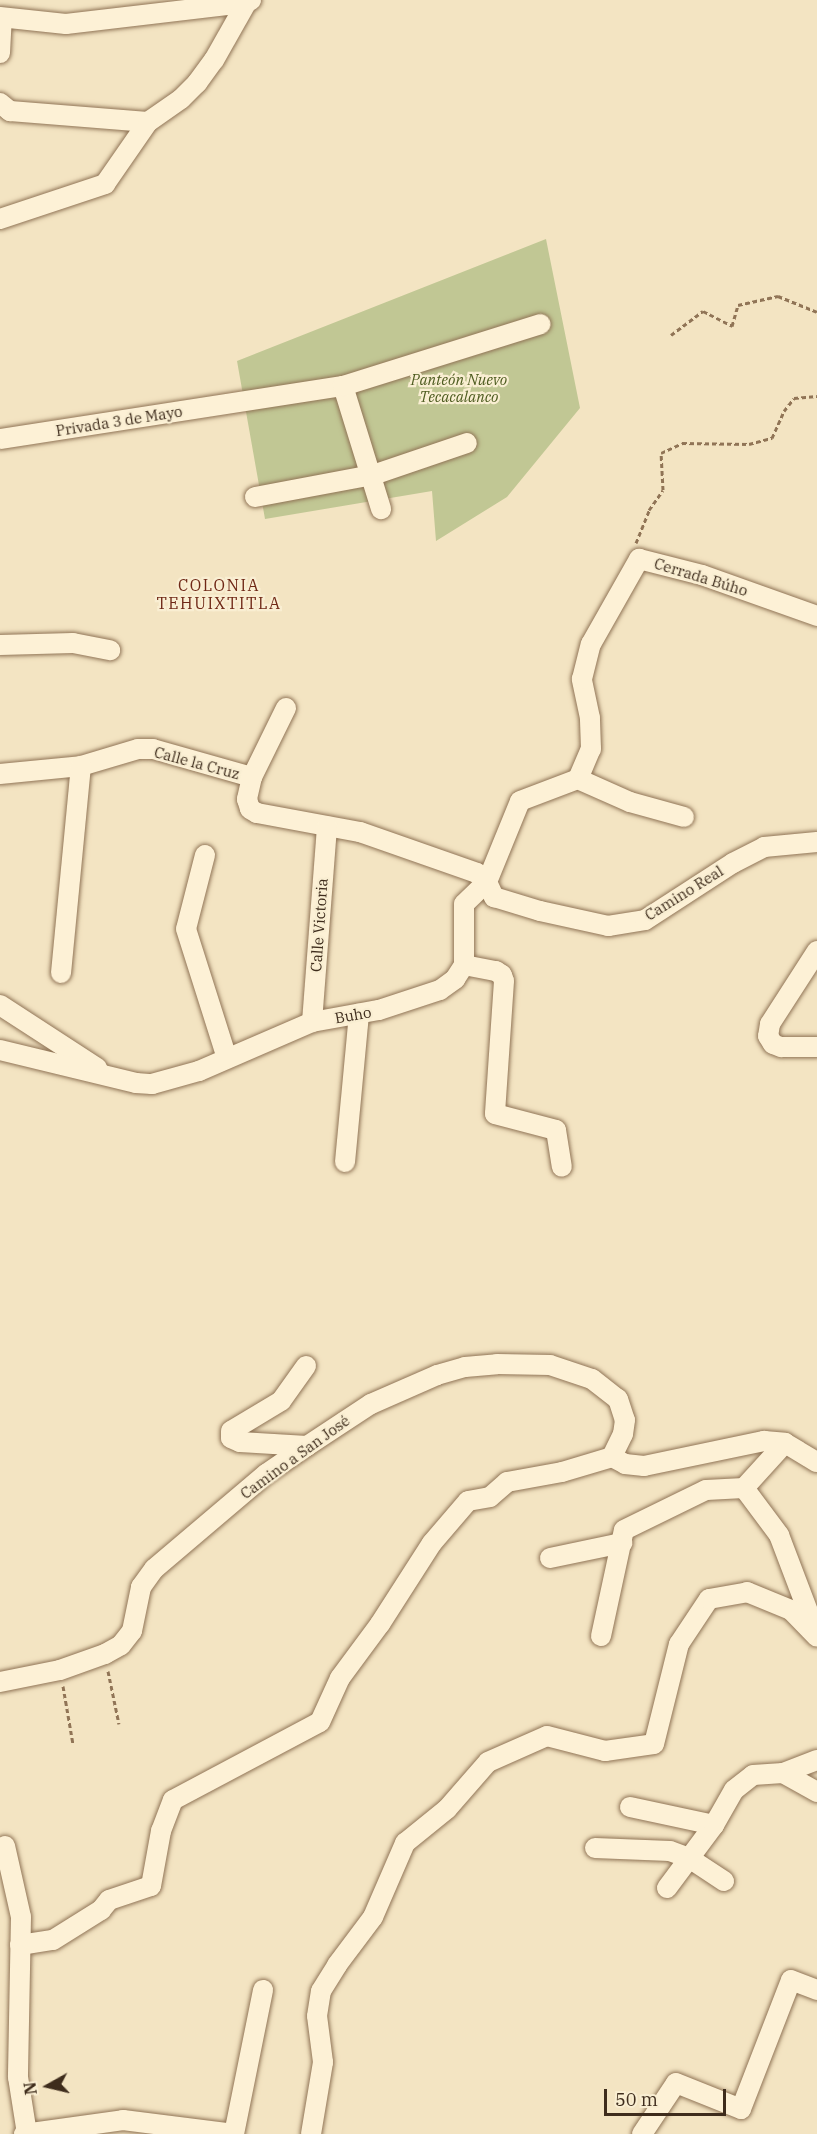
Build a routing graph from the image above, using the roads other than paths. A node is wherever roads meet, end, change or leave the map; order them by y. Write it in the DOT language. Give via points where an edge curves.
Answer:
graph roads {
  1 [pos="248,1"];
  2 [pos="1,17"];
  3 [pos="0,54"];
  4 [pos="0,103"];
  5 [pos="148,122"];
  6 [pos="0,219"];
  7 [pos="542,324"];
  8 [pos="343,386"];
  9 [pos="0,439"];
  10 [pos="467,443"];
  11 [pos="373,475"];
  12 [pos="255,496"];
  13 [pos="381,509"];
  14 [pos="817,616"];
  15 [pos="0,645"];
  16 [pos="110,650"];
  17 [pos="286,708"];
  18 [pos="81,766"];
  19 [pos="0,774"];
  20 [pos="252,777"];
  21 [pos="578,779"];
  22 [pos="684,817"];
  23 [pos="327,827"];
  24 [pos="817,842"];
  25 [pos="204,855"];
  26 [pos="487,882"];
  27 [pos="817,951"];
  28 [pos="464,965"];
  29 [pos="62,973"];
  30 [pos="0,1005"];
  31 [pos="359,1014"];
  32 [pos="312,1022"];
  33 [pos="817,1047"];
  34 [pos="0,1050"];
  35 [pos="226,1058"];
  36 [pos="110,1076"];
  37 [pos="345,1162"];
  38 [pos="562,1167"];
  39 [pos="306,1366"];
  40 [pos="785,1443"];
  41 [pos="307,1446"];
  42 [pos="612,1457"];
  43 [pos="817,1462"];
  44 [pos="744,1488"];
  45 [pos="622,1543"];
  46 [pos="550,1558"];
  47 [pos="601,1636"];
  48 [pos="817,1636"];
  49 [pos="0,1682"];
  50 [pos="817,1760"];
  51 [pos="783,1773"];
  52 [pos="817,1792"];
  53 [pos="630,1807"];
  54 [pos="714,1825"];
  55 [pos="5,1846"];
  56 [pos="595,1848"];
  57 [pos="689,1858"];
  58 [pos="724,1881"];
  59 [pos="667,1888"];
  60 [pos="20,1945"];
  61 [pos="263,1990"];
  62 [pos="817,1990"];
  63 [pos="90,2130"];
  64 [pos="26,2134"];
  65 [pos="234,2134"];
  66 [pos="311,2134"];
  67 [pos="642,2134"];
  1 -- 2 [label="street" via="66,24"];
  1 -- 5 [label="street" via="197,83"];
  2 -- 3 [label="street"];
  4 -- 5 [label="street" via="10,111"];
  5 -- 6 [label="street" via="105,184"];
  7 -- 8 [label="street, Privada 3 de Mayo"];
  8 -- 9 [label="street, Privada 3 de Mayo"];
  8 -- 11 [label="street"];
  10 -- 11 [label="street"];
  11 -- 12 [label="street"];
  11 -- 13 [label="street"];
  14 -- 21 [label="street, Cerrada Búho" via="702,575 639,559 591,644 582,679 591,749"];
  15 -- 16 [label="street" via="73,643"];
  17 -- 20 [label="street"];
  18 -- 19 [label="street, Calle la Cruz"];
  18 -- 20 [label="street, Calle la Cruz" via="138,749 153,749"];
  18 -- 29 [label="street"];
  20 -- 23 [label="street" via="247,799 257,813"];
  21 -- 22 [label="street" via="630,802"];
  21 -- 26 [label="street" via="520,801"];
  23 -- 26 [label="street" via="360,832 477,873"];
  23 -- 32 [label="street, Calle Victoria"];
  24 -- 26 [label="street, Camino Real" via="764,847 733,862 645,920 608,926 494,897"];
  25 -- 35 [label="street" via="186,929"];
  26 -- 28 [label="street" via="464,904"];
  27 -- 33 [label="street" via="770,1024 768,1036 772,1044 781,1047"];
  28 -- 31 [label="street, Buho" via="455,979 440,990"];
  28 -- 38 [label="street" via="496,971 504,981 495,1114 556,1130"];
  30 -- 36 [label="street"];
  31 -- 32 [label="street, Buho"];
  31 -- 37 [label="street"];
  32 -- 35 [label="street, Buho"];
  34 -- 36 [label="street, Buho"];
  35 -- 36 [label="street, Buho" via="179,1078 152,1084"];
  39 -- 41 [label="street" via="281,1401 231,1431 231,1438 240,1442"];
  40 -- 42 [label="street" via="765,1441 644,1466 625,1464"];
  40 -- 43 [label="street"];
  40 -- 44 [label="street"];
  41 -- 42 [label="street, Camino a San José" via="401,1388 465,1367 550,1365 592,1379 618,1399 625,1420"];
  41 -- 49 [label="street, Camino a San José" via="266,1474 154,1569 141,1587 132,1631 122,1645 60,1670"];
  42 -- 60 [label="street" via="562,1472 507,1482 490,1497 468,1501 432,1543 381,1624 340,1678 320,1722 173,1800 161,1831 151,1886 109,1900 101,1910 53,1940"];
  44 -- 45 [label="street" via="706,1491 624,1530"];
  44 -- 48 [label="street" via="779,1535"];
  45 -- 46 [label="street"];
  45 -- 47 [label="street"];
  48 -- 66 [label="street" via="791,1610 747,1592 709,1599 679,1644 654,1744 605,1751 547,1736 488,1762 447,1809 405,1843 373,1917 321,1991 317,2016 323,2062"];
  50 -- 51 [label="street"];
  51 -- 52 [label="street"];
  51 -- 54 [label="street" via="753,1775 734,1790"];
  53 -- 54 [label="street"];
  54 -- 57 [label="street"];
  55 -- 60 [label="street" via="21,1917"];
  56 -- 57 [label="street" via="670,1851"];
  57 -- 58 [label="street"];
  57 -- 59 [label="street"];
  60 -- 64 [label="street" via="18,2077"];
  61 -- 65 [label="street"];
  62 -- 67 [label="street" via="790,1980 741,2109 676,2083"];
  63 -- 64 [label="street"];
  63 -- 65 [label="street" via="123,2121"];
}
